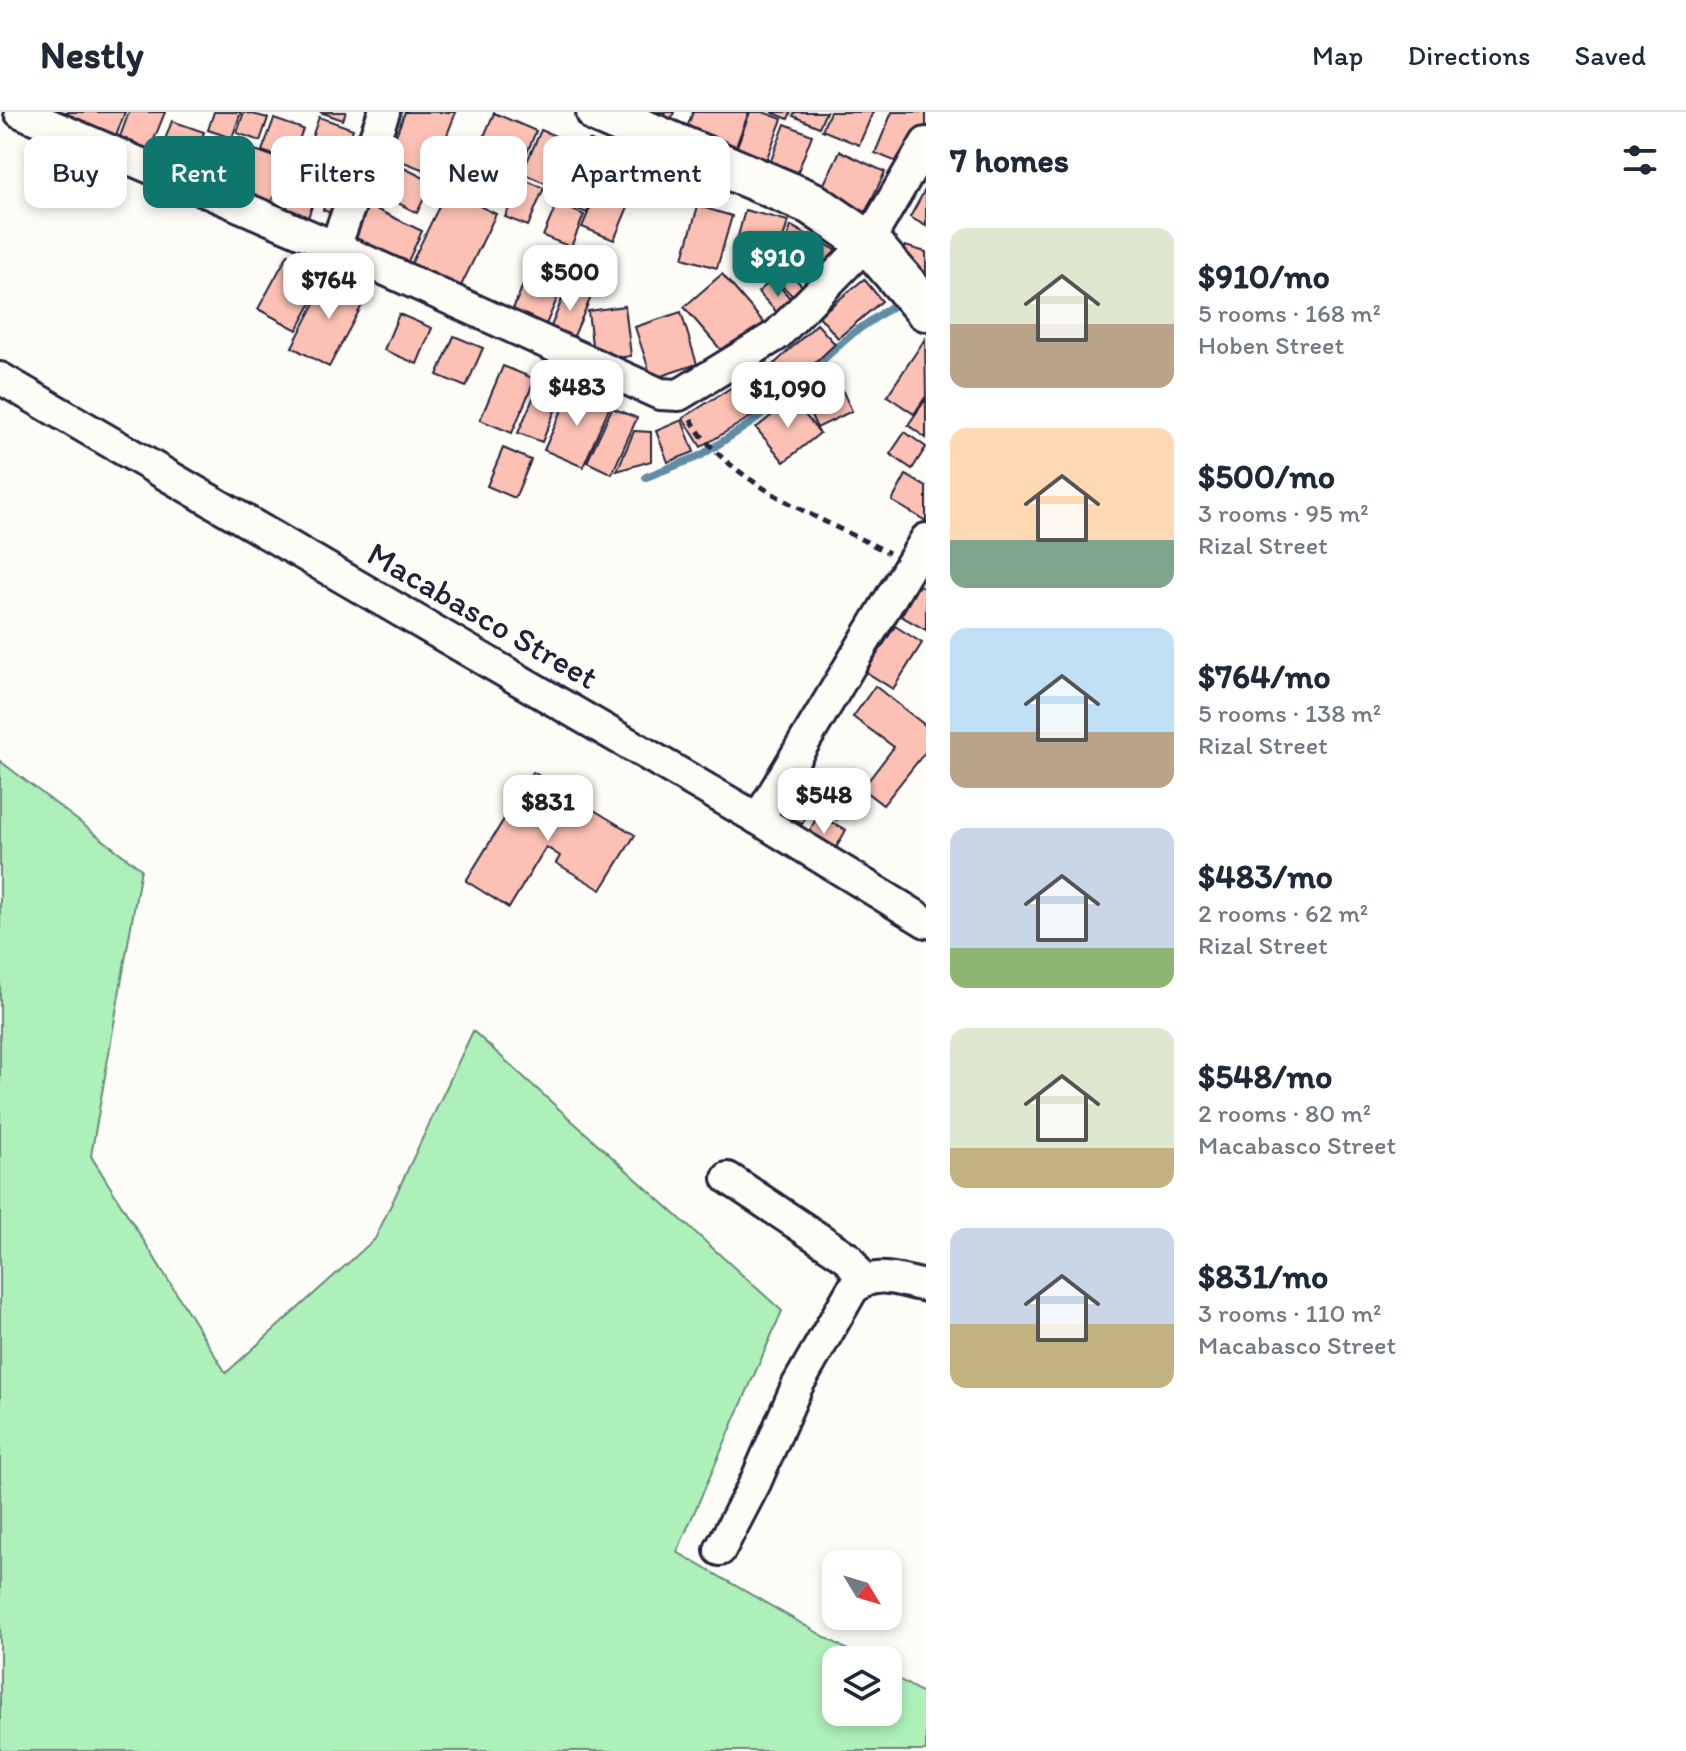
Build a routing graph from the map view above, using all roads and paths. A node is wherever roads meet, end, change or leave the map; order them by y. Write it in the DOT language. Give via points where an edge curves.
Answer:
graph roads {
  1 [pos="20,112"];
  2 [pos="384,112"];
  3 [pos="598,112"];
  4 [pos="926,143"];
  5 [pos="868,242"];
  6 [pos="335,247"];
  7 [pos="926,309"];
  8 [pos="0,378"];
  9 [pos="670,395"];
  10 [pos="919,552"];
  11 [pos="758,819"];
  12 [pos="926,922"];
  13 [pos="728,1178"];
  14 [pos="862,1279"];
  15 [pos="926,1286"];
  16 [pos="720,1550"];
  1 -- 6 [label="street"];
  2 -- 6 [label="street"];
  3 -- 5 [label="main road" via="811,203"];
  4 -- 5 [label="street"];
  5 -- 7 [label="main road"];
  5 -- 9 [label="street" via="777,335"];
  6 -- 9 [label="street"];
  8 -- 11 [label="street, Macabasco Street"];
  9 -- 10 [label="path" via="700,436 751,480"];
  10 -- 11 [label="street"];
  11 -- 12 [label="street, Macabasco Street"];
  13 -- 14 [label="street" via="848,1258"];
  14 -- 15 [label="street" via="872,1275"];
  14 -- 16 [label="street" via="797,1386"];
}
